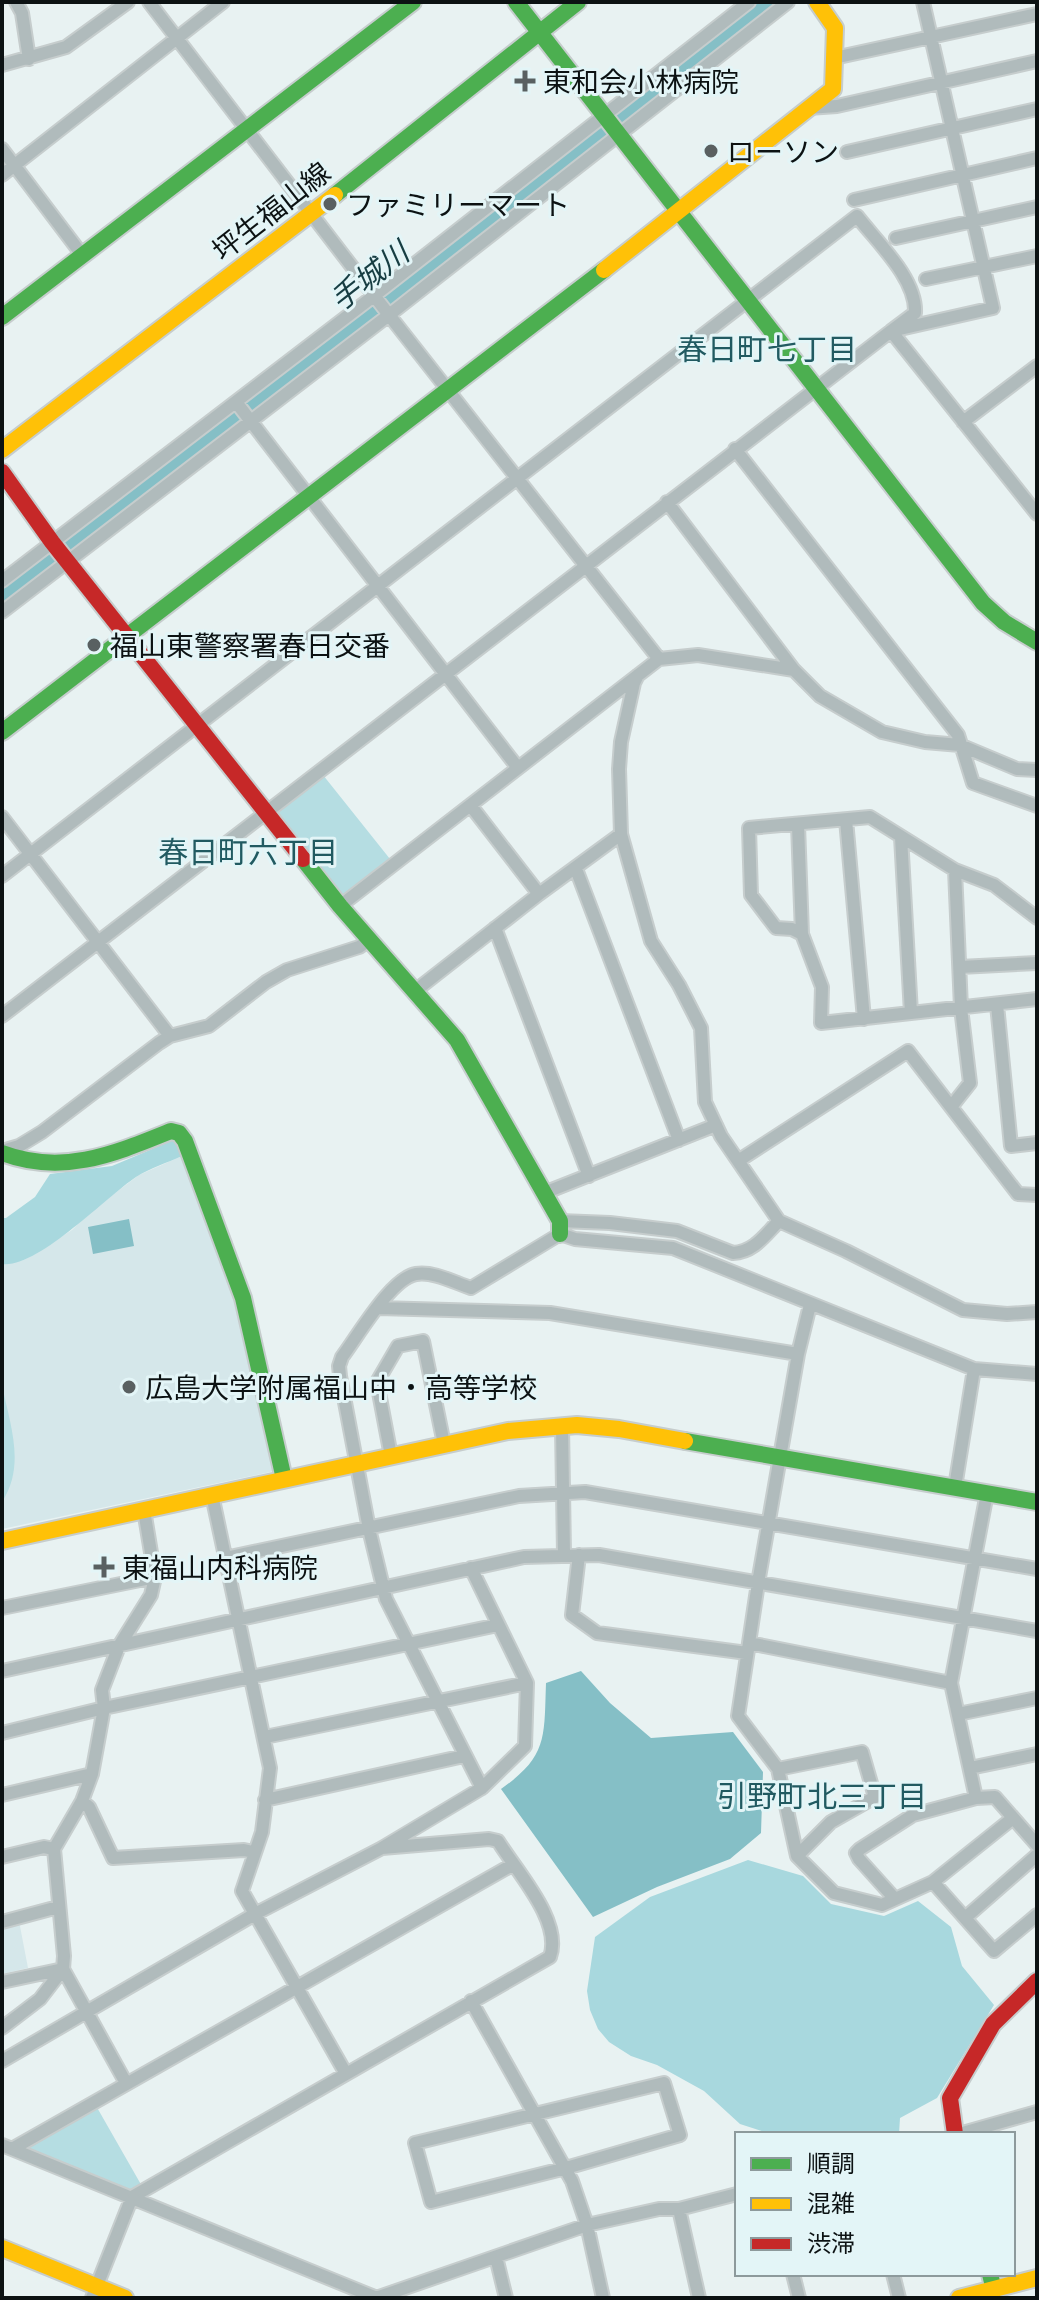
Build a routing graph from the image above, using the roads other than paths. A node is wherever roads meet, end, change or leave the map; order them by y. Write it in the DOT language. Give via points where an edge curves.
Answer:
graph roads {
  1 [pos="16,2"];
  2 [pos="128,2"];
  3 [pos="149,2"];
  4 [pos="223,2"];
  5 [pos="413,2"];
  6 [pos="516,2"];
  7 [pos="578,2"];
  8 [pos="749,2"];
  9 [pos="788,2"];
  10 [pos="817,2"];
  11 [pos="923,2"];
  12 [pos="1037,14"];
  13 [pos="539,32"];
  14 [pos="932,36"];
  15 [pos="176,39"];
  16 [pos="834,58"];
  17 [pos="29,59"];
  18 [pos="1037,61"];
  19 [pos="2,65"];
  20 [pos="942,82"];
  21 [pos="808,108"];
  22 [pos="1037,109"];
  23 [pos="610,124"];
  24 [pos="951,128"];
  25 [pos="246,129"];
  26 [pos="2,149"];
  27 [pos="847,152"];
  28 [pos="1037,158"];
  29 [pos="15,166"];
  30 [pos="2,175"];
  31 [pos="962,176"];
  32 [pos="854,200"];
  33 [pos="1037,207"];
  34 [pos="679,213"];
  35 [pos="311,214"];
  36 [pos="973,222"];
  37 [pos="896,238"];
  38 [pos="83,256"];
  39 [pos="1037,256"];
  40 [pos="983,267"];
  41 [pos="926,279"];
  42 [pos="376,297"];
  43 [pos="748,301"];
  44 [pos="387,313"];
  45 [pos="2,317"];
  46 [pos="891,331"];
  47 [pos="1037,366"];
  48 [pos="816,387"];
  49 [pos="448,390"];
  50 [pos="237,404"];
  51 [pos="249,419"];
  52 [pos="963,422"];
  53 [pos="735,449"];
  54 [pos="2,450"];
  55 [pos="2,472"];
  56 [pos="518,478"];
  57 [pos="309,497"];
  58 [pos="667,502"];
  59 [pos="1037,514"];
  60 [pos="60,551"];
  61 [pos="585,565"];
  62 [pos="2,581"];
  63 [pos="378,587"];
  64 [pos="2,612"];
  65 [pos="126,636"];
  66 [pos="1037,642"];
  67 [pos="659,659"];
  68 [pos="794,670"];
  69 [pos="446,674"];
  70 [pos="638,675"];
  71 [pos="198,725"];
  72 [pos="2,732"];
  73 [pos="960,745"];
  74 [pos="518,768"];
  75 [pos="1037,770"];
  76 [pos="471,806"];
  77 [pos="1037,806"];
  78 [pos="266,813"];
  79 [pos="2,817"];
  80 [pos="846,820"];
  81 [pos="798,825"];
  82 [pos="621,834"];
  83 [pos="901,837"];
  84 [pos="30,854"];
  85 [pos="576,869"];
  86 [pos="955,870"];
  87 [pos="2,876"];
  88 [pos="539,894"];
  89 [pos="340,906"];
  90 [pos="1037,918"];
  91 [pos="495,928"];
  92 [pos="802,934"];
  93 [pos="368,941"];
  94 [pos="98,942"];
  95 [pos="1037,963"];
  96 [pos="960,967"];
  97 [pos="415,991"];
  98 [pos="1037,999"];
  99 [pos="997,1005"];
  100 [pos="961,1008"];
  101 [pos="911,1013"];
  102 [pos="2,1016"];
  103 [pos="864,1019"];
  104 [pos="170,1036"];
  105 [pos="951,1107"];
  106 [pos="716,1125"];
  107 [pos="679,1140"];
  108 [pos="1037,1143"];
  109 [pos="2,1152"];
  110 [pos="738,1161"];
  111 [pos="589,1176"];
  112 [pos="544,1193"];
  113 [pos="1037,1195"];
  114 [pos="779,1221"];
  115 [pos="560,1228"];
  116 [pos="810,1305"];
  117 [pos="379,1308"];
  118 [pos="1037,1312"];
  119 [pos="798,1354"];
  120 [pos="974,1369"];
  121 [pos="1037,1374"];
  122 [pos="562,1426"];
  123 [pos="444,1444"];
  124 [pos="391,1456"];
  125 [pos="780,1458"];
  126 [pos="356,1463"];
  127 [pos="284,1479"];
  128 [pos="955,1487"];
  129 [pos="563,1492"];
  130 [pos="987,1493"];
  131 [pos="212,1495"];
  132 [pos="1037,1502"];
  133 [pos="144,1510"];
  134 [pos="769,1524"];
  135 [pos="369,1529"];
  136 [pos="2,1541"];
  137 [pos="564,1554"];
  138 [pos="579,1555"];
  139 [pos="225,1558"];
  140 [pos="975,1559"];
  141 [pos="471,1568"];
  142 [pos="1037,1569"];
  143 [pos="155,1577"];
  144 [pos="758,1583"];
  145 [pos="383,1589"];
  146 [pos="2,1608"];
  147 [pos="964,1617"];
  148 [pos="239,1620"];
  149 [pos="498,1625"];
  150 [pos="1037,1631"];
  151 [pos="119,1646"];
  152 [pos="409,1646"];
  153 [pos="748,1648"];
  154 [pos="2,1671"];
  155 [pos="253,1679"];
  156 [pos="527,1683"];
  157 [pos="951,1683"];
  158 [pos="1037,1698"];
  159 [pos="436,1701"];
  160 [pos="104,1708"];
  161 [pos="958,1714"];
  162 [pos="2,1733"];
  163 [pos="265,1737"];
  164 [pos="1037,1754"];
  165 [pos="464,1756"];
  166 [pos="970,1768"];
  167 [pos="778,1769"];
  168 [pos="92,1774"];
  169 [pos="482,1788"];
  170 [pos="2,1795"];
  171 [pos="976,1798"];
  172 [pos="265,1800"];
  173 [pos="82,1801"];
  174 [pos="1013,1818"];
  175 [pos="1037,1845"];
  176 [pos="382,1848"];
  177 [pos="54,1849"];
  178 [pos="253,1852"];
  179 [pos="1037,1855"];
  180 [pos="797,1856"];
  181 [pos="2,1857"];
  182 [pos="512,1865"];
  183 [pos="933,1882"];
  184 [pos="895,1899"];
  185 [pos="58,1907"];
  186 [pos="255,1914"];
  187 [pos="1037,1915"];
  188 [pos="965,1918"];
  189 [pos="2,1922"];
  190 [pos="63,1969"];
  191 [pos="1037,1981"];
  192 [pos="2,1982"];
  193 [pos="295,1988"];
  194 [pos="471,2001"];
  195 [pos="87,2012"];
  196 [pos="2,2028"];
  197 [pos="2,2061"];
  198 [pos="345,2072"];
  199 [pos="126,2083"];
  200 [pos="1037,2112"];
  201 [pos="533,2115"];
  202 [pos="957,2132"];
  203 [pos="964,2132"];
  204 [pos="7,2147"];
  205 [pos="566,2168"];
  206 [pos="735,2195"];
  207 [pos="132,2197"];
  208 [pos="679,2209"];
  209 [pos="587,2225"];
  210 [pos="2,2248"];
  211 [pos="496,2257"];
  212 [pos="794,2276"];
  213 [pos="894,2276"];
  214 [pos="1037,2278"];
  215 [pos="993,2287"];
  216 [pos="95,2292"];
  217 [pos="125,2298"];
  218 [pos="376,2298"];
  219 [pos="506,2298"];
  220 [pos="603,2298"];
  221 [pos="699,2298"];
  222 [pos="799,2298"];
  223 [pos="899,2298"];
  224 [pos="959,2298"];
  1 -- 17 [label="street"];
  2 -- 17 [label="street" via="66,47"];
  3 -- 15 [label="street"];
  4 -- 15 [label="street"];
  5 -- 25 [label="street"];
  6 -- 13 [label="street"];
  7 -- 13 [label="street, 坪生福山線"];
  8 -- 23 [label="street"];
  9 -- 23 [label="street"];
  10 -- 16 [label="street" via="835,28"];
  11 -- 14 [label="street"];
  12 -- 14 [label="street"];
  13 -- 23 [label="street"];
  13 -- 35 [label="street, 坪生福山線"];
  14 -- 16 [label="street"];
  14 -- 20 [label="street"];
  15 -- 25 [label="street"];
  15 -- 29 [label="street"];
  16 -- 21 [label="street" via="833,89"];
  17 -- 19 [label="street"];
  18 -- 20 [label="street"];
  20 -- 21 [label="street"];
  20 -- 24 [label="street"];
  21 -- 34 [label="street"];
  22 -- 24 [label="street"];
  23 -- 34 [label="street"];
  23 -- 42 [label="street"];
  23 -- 44 [label="street"];
  24 -- 27 [label="street"];
  24 -- 31 [label="street"];
  25 -- 35 [label="street"];
  25 -- 38 [label="street"];
  26 -- 29 [label="street"];
  28 -- 31 [label="street"];
  29 -- 30 [label="street"];
  29 -- 38 [label="street"];
  31 -- 32 [label="street"];
  31 -- 36 [label="street"];
  33 -- 36 [label="street"];
  34 -- 43 [label="street"];
  34 -- 49 [label="street"];
  35 -- 42 [label="street"];
  35 -- 54 [label="street, 坪生福山線"];
  36 -- 37 [label="street"];
  36 -- 40 [label="street"];
  38 -- 45 [label="street"];
  39 -- 40 [label="street"];
  40 -- 41 [label="street"];
  40 -- 46 [label="street" via="993,308"];
  42 -- 44 [label="street"];
  42 -- 50 [label="street"];
  43 -- 46 [label="street" via="857,216 911,285 916,300 915,313"];
  43 -- 48 [label="street"];
  43 -- 56 [label="street"];
  44 -- 49 [label="street"];
  44 -- 51 [label="street"];
  46 -- 48 [label="street"];
  46 -- 52 [label="street"];
  47 -- 52 [label="street"];
  48 -- 53 [label="street"];
  48 -- 66 [label="street" via="983,603"];
  49 -- 56 [label="street"];
  49 -- 57 [label="street"];
  50 -- 51 [label="street"];
  50 -- 60 [label="street"];
  51 -- 57 [label="street"];
  51 -- 60 [label="street"];
  52 -- 59 [label="street"];
  53 -- 58 [label="street"];
  53 -- 73 [label="street" via="928,695"];
  55 -- 60 [label="street"];
  56 -- 61 [label="street"];
  56 -- 63 [label="street"];
  57 -- 63 [label="street"];
  57 -- 65 [label="street"];
  58 -- 61 [label="street"];
  58 -- 68 [label="street"];
  60 -- 62 [label="street"];
  60 -- 64 [label="street"];
  60 -- 65 [label="street"];
  61 -- 67 [label="street"];
  61 -- 69 [label="street"];
  63 -- 69 [label="street"];
  63 -- 71 [label="street"];
  65 -- 71 [label="street"];
  65 -- 72 [label="street"];
  67 -- 68 [label="street" via="698,655"];
  67 -- 70 [label="street"];
  68 -- 73 [label="street" via="820,696 882,732"];
  69 -- 74 [label="street"];
  69 -- 78 [label="street"];
  70 -- 74 [label="street"];
  70 -- 82 [label="street" via="621,742"];
  71 -- 78 [label="street"];
  71 -- 84 [label="street"];
  73 -- 75 [label="street" via="1017,769"];
  73 -- 77 [label="street" via="973,783"];
  74 -- 76 [label="street"];
  76 -- 88 [label="street"];
  76 -- 89 [label="street"];
  78 -- 89 [label="street"];
  78 -- 94 [label="street"];
  79 -- 84 [label="street"];
  80 -- 81 [label="street"];
  80 -- 83 [label="street" via="870,817"];
  80 -- 103 [label="street"];
  81 -- 92 [label="street"];
  81 -- 92 [label="street" via="749,828 751,895 776,928"];
  82 -- 85 [label="street"];
  82 -- 106 [label="street" via="651,941 701,1028 705,1102"];
  83 -- 86 [label="street"];
  83 -- 101 [label="street"];
  84 -- 87 [label="street"];
  84 -- 94 [label="street"];
  85 -- 88 [label="street"];
  85 -- 107 [label="street"];
  86 -- 90 [label="street" via="994,885"];
  86 -- 96 [label="street"];
  88 -- 91 [label="street"];
  89 -- 93 [label="street"];
  91 -- 97 [label="street"];
  91 -- 111 [label="street"];
  92 -- 103 [label="street" via="822,987 821,1023"];
  93 -- 97 [label="street"];
  93 -- 104 [label="street" via="287,970 209,1026"];
  94 -- 102 [label="street"];
  94 -- 104 [label="street"];
  95 -- 96 [label="street"];
  96 -- 100 [label="street"];
  97 -- 112 [label="street" via="457,1040"];
  98 -- 99 [label="street"];
  99 -- 100 [label="street"];
  99 -- 108 [label="street" via="1011,1146"];
  100 -- 101 [label="street"];
  100 -- 105 [label="street" via="970,1083"];
  101 -- 103 [label="street"];
  104 -- 109 [label="street" via="42,1132"];
  105 -- 110 [label="street" via="908,1051"];
  105 -- 113 [label="street" via="1018,1194"];
  106 -- 107 [label="street"];
  106 -- 110 [label="street"];
  107 -- 111 [label="street"];
  109 -- 127 [label="street" via="62,1165 171,1131 179,1133 243,1298"];
  110 -- 114 [label="street"];
  111 -- 112 [label="street"];
  112 -- 115 [label="street"];
  114 -- 115 [label="street" via="740,1253 677,1231 610,1223"];
  114 -- 118 [label="street" via="963,1310"];
  115 -- 116 [label="street" via="575,1239 673,1248"];
  115 -- 117 [label="street" via="471,1288 415,1274 396,1285"];
  116 -- 119 [label="street"];
  116 -- 120 [label="street"];
  117 -- 119 [label="street" via="550,1313"];
  117 -- 126 [label="street" via="339,1366"];
  119 -- 125 [label="street"];
  120 -- 121 [label="street"];
  120 -- 128 [label="street"];
  122 -- 123 [label="street"];
  122 -- 125 [label="street" via="619,1429"];
  122 -- 129 [label="street"];
  123 -- 124 [label="street"];
  123 -- 124 [label="street" via="423,1341 398,1346 377,1382"];
  124 -- 126 [label="street"];
  125 -- 128 [label="street"];
  125 -- 134 [label="street"];
  126 -- 127 [label="street"];
  126 -- 135 [label="street"];
  127 -- 131 [label="street"];
  128 -- 130 [label="street"];
  129 -- 134 [label="street" via="610,1495"];
  129 -- 135 [label="street" via="519,1496"];
  129 -- 137 [label="street"];
  130 -- 132 [label="street"];
  130 -- 140 [label="street"];
  131 -- 133 [label="street"];
  131 -- 139 [label="street"];
  133 -- 136 [label="street"];
  133 -- 143 [label="street"];
  134 -- 140 [label="street"];
  134 -- 144 [label="street"];
  135 -- 139 [label="street"];
  135 -- 145 [label="street"];
  137 -- 138 [label="street"];
  137 -- 141 [label="street"];
  138 -- 144 [label="street"];
  138 -- 153 [label="street" via="572,1615 597,1633"];
  139 -- 148 [label="street"];
  140 -- 142 [label="street"];
  140 -- 147 [label="street"];
  141 -- 145 [label="street"];
  141 -- 149 [label="street"];
  143 -- 146 [label="street"];
  143 -- 151 [label="street" via="151,1595"];
  144 -- 147 [label="street"];
  144 -- 153 [label="street"];
  145 -- 148 [label="street"];
  145 -- 152 [label="street"];
  147 -- 150 [label="street"];
  147 -- 157 [label="street"];
  148 -- 151 [label="street"];
  148 -- 155 [label="street"];
  149 -- 152 [label="street"];
  149 -- 156 [label="street"];
  151 -- 154 [label="street"];
  151 -- 160 [label="street" via="102,1690"];
  152 -- 155 [label="street"];
  152 -- 159 [label="street"];
  153 -- 157 [label="street"];
  153 -- 167 [label="street" via="738,1716"];
  155 -- 160 [label="street"];
  155 -- 163 [label="street"];
  156 -- 159 [label="street"];
  156 -- 169 [label="street" via="525,1746"];
  157 -- 161 [label="street"];
  158 -- 161 [label="street"];
  159 -- 163 [label="street"];
  159 -- 165 [label="street"];
  160 -- 162 [label="street"];
  160 -- 168 [label="street"];
  161 -- 166 [label="street"];
  163 -- 172 [label="street" via="270,1768"];
  164 -- 166 [label="street"];
  165 -- 169 [label="street"];
  165 -- 172 [label="street"];
  166 -- 171 [label="street"];
  167 -- 180 [label="street"];
  167 -- 180 [label="street" via="862,1752 875,1797 831,1822"];
  168 -- 170 [label="street"];
  168 -- 173 [label="street"];
  169 -- 176 [label="street"];
  171 -- 174 [label="street" via="995,1797"];
  171 -- 184 [label="street" via="913,1815 856,1853"];
  172 -- 178 [label="street" via="262,1832"];
  173 -- 177 [label="street"];
  173 -- 178 [label="street" via="113,1858"];
  174 -- 175 [label="street"];
  174 -- 183 [label="street"];
  176 -- 182 [label="street" via="489,1839 498,1841"];
  176 -- 186 [label="street"];
  177 -- 181 [label="street"];
  177 -- 185 [label="street"];
  178 -- 186 [label="street" via="242,1891"];
  179 -- 188 [label="street"];
  180 -- 184 [label="street" via="834,1893 882,1905"];
  182 -- 193 [label="street"];
  182 -- 194 [label="street" via="543,1909 553,1948 550,1957"];
  183 -- 184 [label="street"];
  183 -- 188 [label="street"];
  185 -- 189 [label="street"];
  185 -- 190 [label="street"];
  186 -- 193 [label="street"];
  186 -- 195 [label="street"];
  187 -- 188 [label="street" via="994,1951"];
  190 -- 192 [label="street"];
  190 -- 195 [label="street"];
  190 -- 196 [label="street" via="40,1999"];
  191 -- 202 [label="street" via="993,2024 950,2098"];
  193 -- 198 [label="street"];
  193 -- 199 [label="street"];
  194 -- 198 [label="street"];
  194 -- 201 [label="street"];
  195 -- 197 [label="street"];
  195 -- 199 [label="street"];
  198 -- 207 [label="street"];
  199 -- 204 [label="street"];
  200 -- 203 [label="street"];
  201 -- 205 [label="street"];
  201 -- 205 [label="street" via="664,2083 680,2135"];
  201 -- 205 [label="street" via="415,2143 431,2202"];
  204 -- 207 [label="street"];
  205 -- 209 [label="street"];
  206 -- 208 [label="street"];
  207 -- 216 [label="street"];
  207 -- 218 [label="street"];
  208 -- 209 [label="street"];
  208 -- 221 [label="street"];
  209 -- 211 [label="street"];
  209 -- 220 [label="street"];
  210 -- 216 [label="street"];
  211 -- 218 [label="street"];
  211 -- 219 [label="street"];
  212 -- 222 [label="street"];
  213 -- 223 [label="street"];
  214 -- 215 [label="street"];
  215 -- 224 [label="street"];
  216 -- 217 [label="street"];
}
